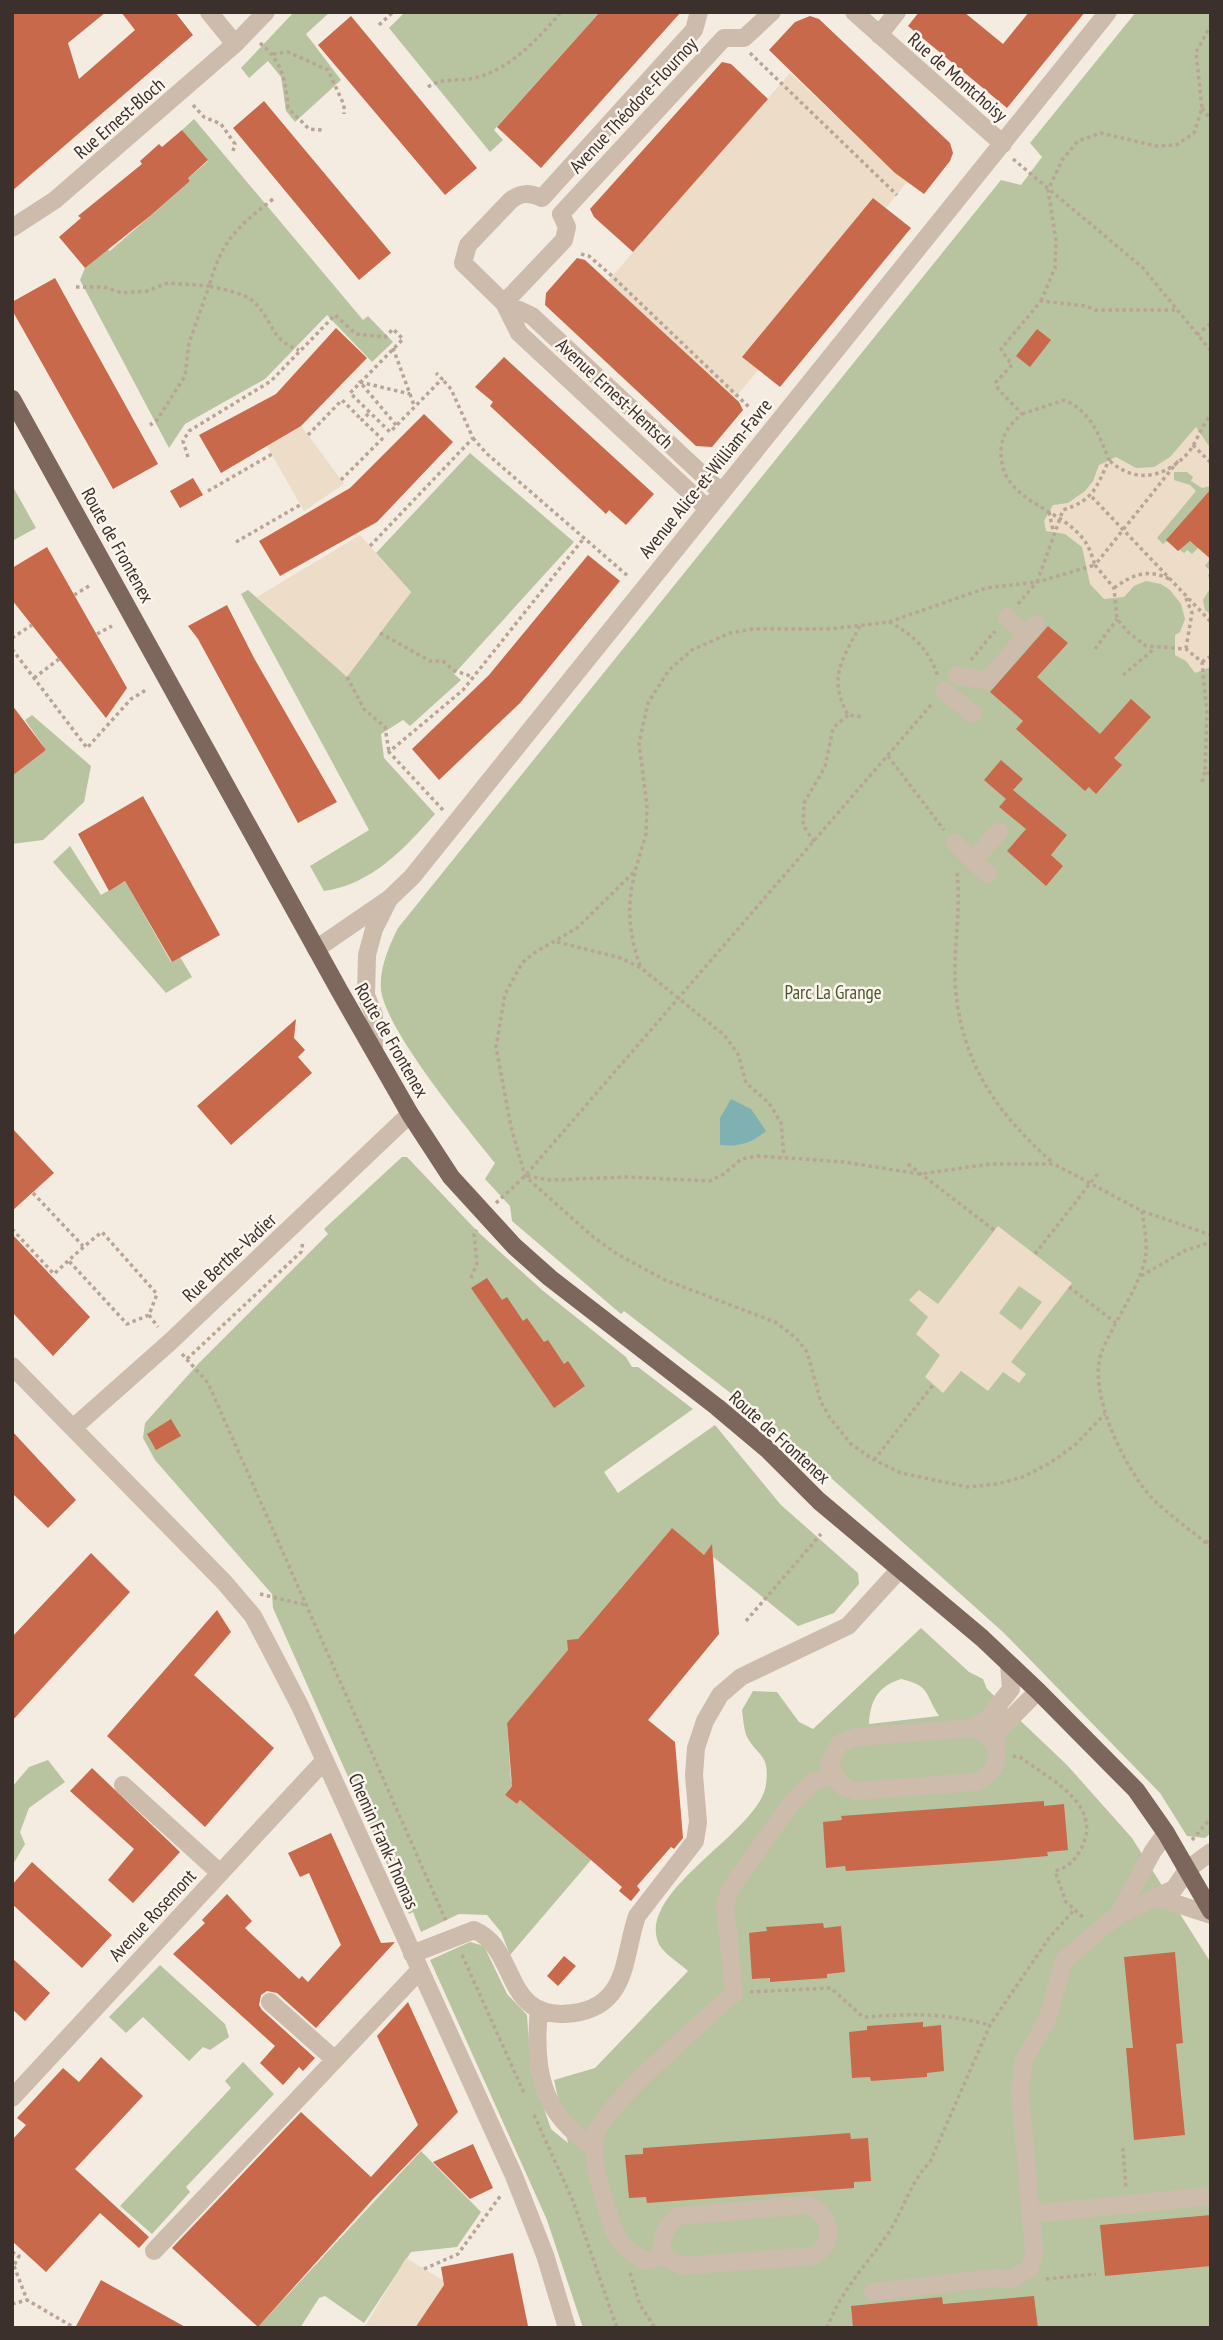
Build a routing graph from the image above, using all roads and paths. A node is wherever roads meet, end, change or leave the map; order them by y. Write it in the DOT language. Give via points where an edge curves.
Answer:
graph roads {
  1 [pos="209,12"];
  2 [pos="266,12"];
  3 [pos="393,12"];
  4 [pos="561,12"];
  5 [pos="772,12"];
  6 [pos="854,12"];
  7 [pos="897,12"];
  8 [pos="1108,12"];
  9 [pos="698,13"];
  10 [pos="1211,25"];
  11 [pos="379,26"];
  12 [pos="879,35"];
  13 [pos="724,38"];
  14 [pos="744,38"];
  15 [pos="260,43"];
  16 [pos="235,44"];
  17 [pos="273,54"];
  18 [pos="428,87"];
  19 [pos="192,104"];
  20 [pos="1202,108"];
  21 [pos="344,114"];
  22 [pos="1211,120"];
  23 [pos="323,130"];
  24 [pos="233,151"];
  25 [pos="1008,152"];
  26 [pos="1048,190"];
  27 [pos="897,195"];
  28 [pos="542,198"];
  29 [pos="273,199"];
  30 [pos="561,214"];
  31 [pos="20,225"];
  32 [pos="12,240"];
  33 [pos="581,254"];
  34 [pos="209,286"];
  35 [pos="76,288"];
  36 [pos="1041,301"];
  37 [pos="504,303"];
  38 [pos="1177,310"];
  39 [pos="1211,323"];
  40 [pos="1197,335"];
  41 [pos="393,348"];
  42 [pos="300,350"];
  43 [pos="1211,351"];
  44 [pos="436,373"];
  45 [pos="442,379"];
  46 [pos="360,382"];
  47 [pos="410,394"];
  48 [pos="12,399"];
  49 [pos="415,406"];
  50 [pos="750,408"];
  51 [pos="369,413"];
  52 [pos="1022,414"];
  53 [pos="1211,415"];
  54 [pos="362,420"];
  55 [pos="150,425"];
  56 [pos="396,425"];
  57 [pos="308,435"];
  58 [pos="473,438"];
  59 [pos="1193,445"];
  60 [pos="272,454"];
  61 [pos="188,457"];
  62 [pos="1109,460"];
  63 [pos="1178,461"];
  64 [pos="1211,463"];
  65 [pos="341,480"];
  66 [pos="208,491"];
  67 [pos="721,492"];
  68 [pos="1091,496"];
  69 [pos="300,505"];
  70 [pos="707,508"];
  71 [pos="1063,510"];
  72 [pos="1049,512"];
  73 [pos="1059,519"];
  74 [pos="1124,530"];
  75 [pos="1053,533"];
  76 [pos="584,538"];
  77 [pos="236,542"];
  78 [pos="370,546"];
  79 [pos="1095,565"];
  80 [pos="630,579"];
  81 [pos="1037,582"];
  82 [pos="89,586"];
  83 [pos="1114,587"];
  84 [pos="1180,589"];
  85 [pos="74,595"];
  86 [pos="1007,617"];
  87 [pos="1117,619"];
  88 [pos="889,622"];
  89 [pos="1211,622"];
  90 [pos="32,625"];
  91 [pos="111,626"];
  92 [pos="860,626"];
  93 [pos="380,633"];
  94 [pos="97,634"];
  95 [pos="12,638"];
  96 [pos="1156,647"];
  97 [pos="12,649"];
  98 [pos="1095,649"];
  99 [pos="1186,649"];
  100 [pos="1211,656"];
  101 [pos="59,659"];
  102 [pos="1202,662"];
  103 [pos="957,675"];
  104 [pos="1123,675"];
  105 [pos="347,677"];
  106 [pos="473,677"];
  107 [pos="34,678"];
  108 [pos="146,690"];
  109 [pos="944,691"];
  110 [pos="973,714"];
  111 [pos="848,715"];
  112 [pos="864,717"];
  113 [pos="388,752"];
  114 [pos="887,756"];
  115 [pos="1205,771"];
  116 [pos="1211,775"];
  117 [pos="1202,782"];
  118 [pos="443,810"];
  119 [pos="999,831"];
  120 [pos="814,842"];
  121 [pos="955,843"];
  122 [pos="974,861"];
  123 [pos="635,871"];
  124 [pos="988,874"];
  125 [pos="389,899"];
  126 [pos="555,942"];
  127 [pos="316,949"];
  128 [pos="641,968"];
  129 [pos="677,998"];
  130 [pos="374,1049"];
  131 [pos="410,1114"];
  132 [pos="783,1157"];
  133 [pos="908,1164"];
  134 [pos="1054,1164"];
  135 [pos="1099,1172"];
  136 [pos="920,1174"];
  137 [pos="525,1176"];
  138 [pos="1089,1185"];
  139 [pos="33,1193"];
  140 [pos="495,1204"];
  141 [pos="1142,1211"];
  142 [pos="293,1225"];
  143 [pos="479,1228"];
  144 [pos="12,1229"];
  145 [pos="994,1230"];
  146 [pos="1211,1235"];
  147 [pos="1211,1242"];
  148 [pos="83,1247"];
  149 [pos="1035,1254"];
  150 [pos="68,1260"];
  151 [pos="1141,1276"];
  152 [pos="471,1278"];
  153 [pos="1069,1287"];
  154 [pos="1116,1323"];
  155 [pos="170,1342"];
  156 [pos="187,1359"];
  157 [pos="12,1366"];
  158 [pos="933,1385"];
  159 [pos="1105,1414"];
  160 [pos="73,1428"];
  161 [pos="874,1460"];
  162 [pos="821,1534"];
  163 [pos="1211,1537"];
  164 [pos="1209,1545"];
  165 [pos="900,1569"];
  166 [pos="271,1598"];
  167 [pos="306,1605"];
  168 [pos="746,1621"];
  169 [pos="1009,1664"];
  170 [pos="1038,1691"];
  171 [pos="972,1728"];
  172 [pos="996,1748"];
  173 [pos="324,1761"];
  174 [pos="833,1775"];
  175 [pos="123,1785"];
  176 [pos="1211,1818"];
  177 [pos="1166,1833"];
  178 [pos="1189,1844"];
  179 [pos="1211,1852"];
  180 [pos="1188,1869"];
  181 [pos="220,1873"];
  182 [pos="1159,1898"];
  183 [pos="1211,1913"];
  184 [pos="1118,1915"];
  185 [pos="453,1936"];
  186 [pos="412,1954"];
  187 [pos="419,1971"];
  188 [pos="734,1993"];
  189 [pos="270,2002"];
  190 [pos="539,2010"];
  191 [pos="989,2025"];
  192 [pos="334,2059"];
  193 [pos="12,2098"];
  194 [pos="527,2100"];
  195 [pos="533,2113"];
  196 [pos="594,2147"];
  197 [pos="1123,2148"];
  198 [pos="1125,2176"];
  199 [pos="500,2195"];
  200 [pos="1211,2196"];
  201 [pos="1031,2214"];
  202 [pos="625,2250"];
  203 [pos="154,2251"];
  204 [pos="12,2252"];
  205 [pos="662,2256"];
  206 [pos="1032,2264"];
  207 [pos="13,2268"];
  208 [pos="424,2269"];
  209 [pos="1096,2274"];
  210 [pos="873,2292"];
  211 [pos="27,2300"];
  212 [pos="12,2304"];
  213 [pos="75,2328"];
  214 [pos="567,2328"];
  215 [pos="617,2328"];
  216 [pos="655,2328"];
  217 [pos="827,2328"];
  1 -- 16 [label="street"];
  2 -- 16 [label="street, Rue Ernest-Bloch"];
  3 -- 11 [label="path"];
  4 -- 18 [label="path" via="497,71 471,79 436,81"];
  5 -- 14 [label="street"];
  6 -- 12 [label="street, Rue de Montchoisy"];
  7 -- 12 [label="street"];
  8 -- 25 [label="street, Avenue Alice-et-William-Favre"];
  9 -- 13 [label="street"];
  9 -- 28 [label="street, Avenue Théodore-Flournoy" via="694,30"];
  10 -- 20 [label="path" via="1196,52"];
  12 -- 25 [label="street, Rue de Montchoisy"];
  13 -- 14 [label="street, Avenue Théodore-Flournoy"];
  13 -- 30 [label="street, Avenue Théodore-Flournoy"];
  14 -- 27 [label="path" via="753,57"];
  15 -- 17 [label="path"];
  16 -- 31 [label="street, Rue Ernest-Bloch"];
  17 -- 21 [label="path" via="288,52 328,70"];
  17 -- 23 [label="path" via="285,77 288,108 309,129"];
  19 -- 24 [label="path" via="204,117 221,124 234,144"];
  20 -- 22 [label="path"];
  20 -- 26 [label="path" via="1194,133 1176,145 1156,146 1113,133 1078,141 1062,160"];
  25 -- 26 [label="path"];
  25 -- 67 [label="street, Avenue Alice-et-William-Favre"];
  26 -- 36 [label="path" via="1056,259"];
  26 -- 38 [label="path" via="1143,268"];
  28 -- 30 [label="street"];
  28 -- 37 [label="street, Avenue Ernest-Hentsch" via="519,194 468,246 463,263"];
  29 -- 34 [label="path" via="232,233 216,261"];
  30 -- 37 [label="street" via="567,228 564,240"];
  31 -- 32 [label="street, Rue Ernest-Bloch"];
  33 -- 50 [label="path" via="611,276"];
  34 -- 35 [label="path" via="168,283 122,293 104,287"];
  34 -- 42 [label="path" via="255,303 277,338"];
  34 -- 55 [label="path" via="188,343 185,376"];
  36 -- 38 [label="path" via="1095,310"];
  36 -- 52 [label="path" via="1001,349 1012,365 996,382 998,389"];
  37 -- 67 [label="street, Avenue Ernest-Hentsch" via="532,316"];
  37 -- 70 [label="street, Avenue Ernest-Hentsch" via="519,333"];
  38 -- 40 [label="path"];
  39 -- 40 [label="path"];
  40 -- 43 [label="path"];
  41 -- 42 [label="path" via="403,339 393,329 385,337 364,336 335,315"];
  41 -- 46 [label="path"];
  41 -- 47 [label="path"];
  42 -- 61 [label="path" via="271,381 189,431 183,440"];
  44 -- 45 [label="path"];
  45 -- 49 [label="path"];
  45 -- 58 [label="path" via="452,389"];
  46 -- 47 [label="path"];
  46 -- 51 [label="path" via="349,393"];
  46 -- 56 [label="path"];
  47 -- 49 [label="path"];
  48 -- 127 [label="main road, Route de Frontenex"];
  49 -- 56 [label="path"];
  51 -- 54 [label="path"];
  51 -- 56 [label="path" via="390,432"];
  52 -- 62 [label="path" via="1065,400 1073,403 1093,424"];
  52 -- 72 [label="path" via="1004,434 1003,467 1017,491"];
  53 -- 59 [label="path"];
  54 -- 57 [label="path" via="342,400"];
  54 -- 65 [label="path" via="382,439"];
  58 -- 76 [label="path"];
  58 -- 78 [label="path"];
  59 -- 63 [label="path"];
  59 -- 64 [label="path"];
  60 -- 66 [label="path"];
  62 -- 63 [label="path" via="1123,473 1137,476 1166,470"];
  62 -- 68 [label="path"];
  63 -- 74 [label="path"];
  67 -- 70 [label="street, Avenue Alice-et-William-Favre"];
  68 -- 71 [label="path" via="1081,505"];
  68 -- 74 [label="path"];
  69 -- 77 [label="path"];
  70 -- 125 [label="street, Avenue Alice-et-William-Favre" via="432,853"];
  71 -- 72 [label="path"];
  71 -- 73 [label="path"];
  72 -- 73 [label="path"];
  72 -- 75 [label="path"];
  73 -- 75 [label="path"];
  73 -- 79 [label="path" via="1084,540"];
  74 -- 79 [label="path"];
  74 -- 84 [label="path"];
  75 -- 81 [label="path"];
  76 -- 80 [label="path"];
  76 -- 106 [label="path"];
  79 -- 81 [label="path"];
  79 -- 83 [label="path"];
  81 -- 86 [label="path"];
  81 -- 88 [label="path" via="986,588"];
  82 -- 85 [label="path"];
  83 -- 84 [label="path" via="1148,573 1161,575"];
  83 -- 87 [label="path"];
  84 -- 89 [label="path"];
  84 -- 99 [label="path" via="1192,613"];
  86 -- 103 [label="path"];
  86 -- 103 [label="street" via="1031,630 987,681"];
  87 -- 96 [label="path" via="1138,640"];
  87 -- 98 [label="path"];
  88 -- 92 [label="path"];
  88 -- 109 [label="path" via="925,648"];
  90 -- 95 [label="path"];
  91 -- 94 [label="path"];
  92 -- 111 [label="path" via="837,673 840,701"];
  92 -- 123 [label="path" via="730,633 692,650 668,670 649,703 639,743 647,807 646,834"];
  93 -- 106 [label="path"];
  96 -- 99 [label="path"];
  96 -- 104 [label="path"];
  97 -- 107 [label="path"];
  99 -- 102 [label="path"];
  100 -- 102 [label="path"];
  101 -- 107 [label="path"];
  102 -- 115 [label="path" via="1207,714"];
  105 -- 113 [label="path" via="364,709 385,727"];
  106 -- 113 [label="path"];
  107 -- 108 [label="path" via="87,748 131,699"];
  109 -- 110 [label="street"];
  109 -- 114 [label="path"];
  111 -- 112 [label="path"];
  111 -- 120 [label="path" via="833,729 825,767 804,803 803,825"];
  113 -- 118 [label="path"];
  114 -- 120 [label="path"];
  114 -- 121 [label="path"];
  115 -- 116 [label="path"];
  115 -- 117 [label="path"];
  119 -- 122 [label="street"];
  120 -- 129 [label="path"];
  121 -- 122 [label="street"];
  121 -- 134 [label="path" via="960,893 955,979 966,1038 1000,1109"];
  122 -- 124 [label="street"];
  123 -- 126 [label="path" via="577,928"];
  123 -- 128 [label="path" via="630,930"];
  125 -- 127 [label="street, Avenue Alice-et-William-Favre"];
  125 -- 130 [label="street" via="367,955 366,995 374,1015"];
  126 -- 128 [label="path" via="595,950"];
  126 -- 137 [label="path" via="534,953 512,979 497,1031 498,1070"];
  127 -- 130 [label="main road, Route de Frontenex"];
  128 -- 129 [label="path"];
  129 -- 132 [label="path" via="735,1048 746,1083 769,1103 780,1123"];
  129 -- 137 [label="path"];
  130 -- 131 [label="main road, Route de Frontenex"];
  131 -- 142 [label="street, Rue Berthe-Vadier"];
  131 -- 165 [label="main road, Route de Frontenex" via="451,1177 514,1246 717,1407"];
  132 -- 136 [label="path"];
  132 -- 137 [label="path" via="741,1159 710,1181"];
  133 -- 136 [label="path"];
  134 -- 136 [label="path" via="990,1164"];
  134 -- 138 [label="path"];
  135 -- 138 [label="path"];
  136 -- 145 [label="path"];
  137 -- 140 [label="path"];
  137 -- 161 [label="path" via="617,1254 665,1280 775,1322 796,1338 807,1352 830,1418 851,1444"];
  138 -- 141 [label="path"];
  138 -- 149 [label="path"];
  139 -- 148 [label="path"];
  141 -- 146 [label="path"];
  141 -- 151 [label="path" via="1146,1240"];
  142 -- 155 [label="street, Rue Berthe-Vadier"];
  142 -- 156 [label="path" via="303,1242 300,1252"];
  143 -- 152 [label="path" via="474,1234 477,1263"];
  144 -- 150 [label="path" via="54,1274"];
  147 -- 151 [label="path" via="1184,1251"];
  148 -- 150 [label="path"];
  148 -- 150 [label="path" via="102,1232 158,1294 149,1315 127,1324"];
  151 -- 154 [label="path"];
  153 -- 154 [label="path"];
  154 -- 159 [label="path" via="1101,1354 1098,1380"];
  155 -- 156 [label="path"];
  155 -- 160 [label="street, Rue Berthe-Vadier"];
  156 -- 167 [label="path" via="208,1383"];
  157 -- 160 [label="street, Chemin Frank-Thomas"];
  158 -- 161 [label="path"];
  159 -- 161 [label="path" via="1050,1463 997,1484 954,1484 901,1473"];
  159 -- 164 [label="path" via="1121,1450 1152,1498"];
  160 -- 173 [label="street, Chemin Frank-Thomas" via="253,1616"];
  162 -- 168 [label="path"];
  163 -- 164 [label="path"];
  165 -- 169 [label="main road, Route de Frontenex"];
  165 -- 190 [label="street" via="848,1626 741,1676 720,1695 700,1735 694,1760 695,1841 636,1916 627,1965 615,1989 579,2012"];
  166 -- 167 [label="path"];
  167 -- 185 [label="path"];
  169 -- 170 [label="main road, Route de Frontenex"];
  169 -- 171 [label="street" via="1011,1689 987,1719"];
  170 -- 172 [label="street" via="1000,1729"];
  170 -- 177 [label="main road, Route de Frontenex" via="1136,1790"];
  171 -- 172 [label="street" via="986,1732"];
  171 -- 174 [label="street" via="856,1737 833,1752 829,1765"];
  172 -- 174 [label="street" via="996,1765 988,1777 976,1782 856,1791 842,1786"];
  172 -- 191 [label="path" via="1020,1758 1078,1800 1086,1819 1086,1838 1076,1858 1055,1871 1066,1902 1075,1909 1049,1938"];
  173 -- 181 [label="street, Avenue Rosemont"];
  173 -- 186 [label="street, Chemin Frank-Thomas"];
  174 -- 188 [label="street" via="813,1782 791,1804 730,1889 724,1906"];
  175 -- 181 [label="street"];
  176 -- 178 [label="path"];
  177 -- 180 [label="main road, Route de Frontenex"];
  177 -- 184 [label="street"];
  179 -- 180 [label="street"];
  180 -- 182 [label="street" via="1180,1884"];
  180 -- 183 [label="main road, Route de Frontenex"];
  181 -- 193 [label="street, Avenue Rosemont"];
  182 -- 183 [label="street"];
  182 -- 184 [label="street"];
  184 -- 201 [label="street" via="1063,1960 1047,2020 1024,2060 1020,2090"];
  185 -- 186 [label="street"];
  185 -- 190 [label="street" via="474,1930 487,1937 514,1988"];
  185 -- 194 [label="path"];
  186 -- 187 [label="street, Chemin Frank-Thomas"];
  187 -- 192 [label="street"];
  187 -- 214 [label="street, Chemin Frank-Thomas" via="531,2216"];
  188 -- 191 [label="path" via="831,1988 863,2017 931,2013"];
  188 -- 196 [label="street" via="602,2120"];
  189 -- 192 [label="street"];
  190 -- 196 [label="street" via="536,2042 549,2102 562,2123"];
  191 -- 217 [label="path" via="930,2162 919,2173 889,2231 838,2299"];
  192 -- 203 [label="street"];
  195 -- 215 [label="path" via="573,2201"];
  196 -- 202 [label="street" via="614,2235"];
  197 -- 198 [label="path"];
  199 -- 208 [label="path" via="458,2254"];
  200 -- 201 [label="street"];
  201 -- 206 [label="street"];
  202 -- 205 [label="street" via="646,2261"];
  202 -- 216 [label="path" via="640,2305"];
  204 -- 207 [label="path" via="19,2256"];
  205 -- 205 [label="street" via="682,2266 813,2256 828,2242 826,2217 807,2206 680,2216 662,2237"];
  206 -- 209 [label="path" via="1037,2279"];
  206 -- 210 [label="street" via="1012,2278"];
  207 -- 211 [label="path"];
  211 -- 212 [label="path"];
  211 -- 213 [label="path"];
}
